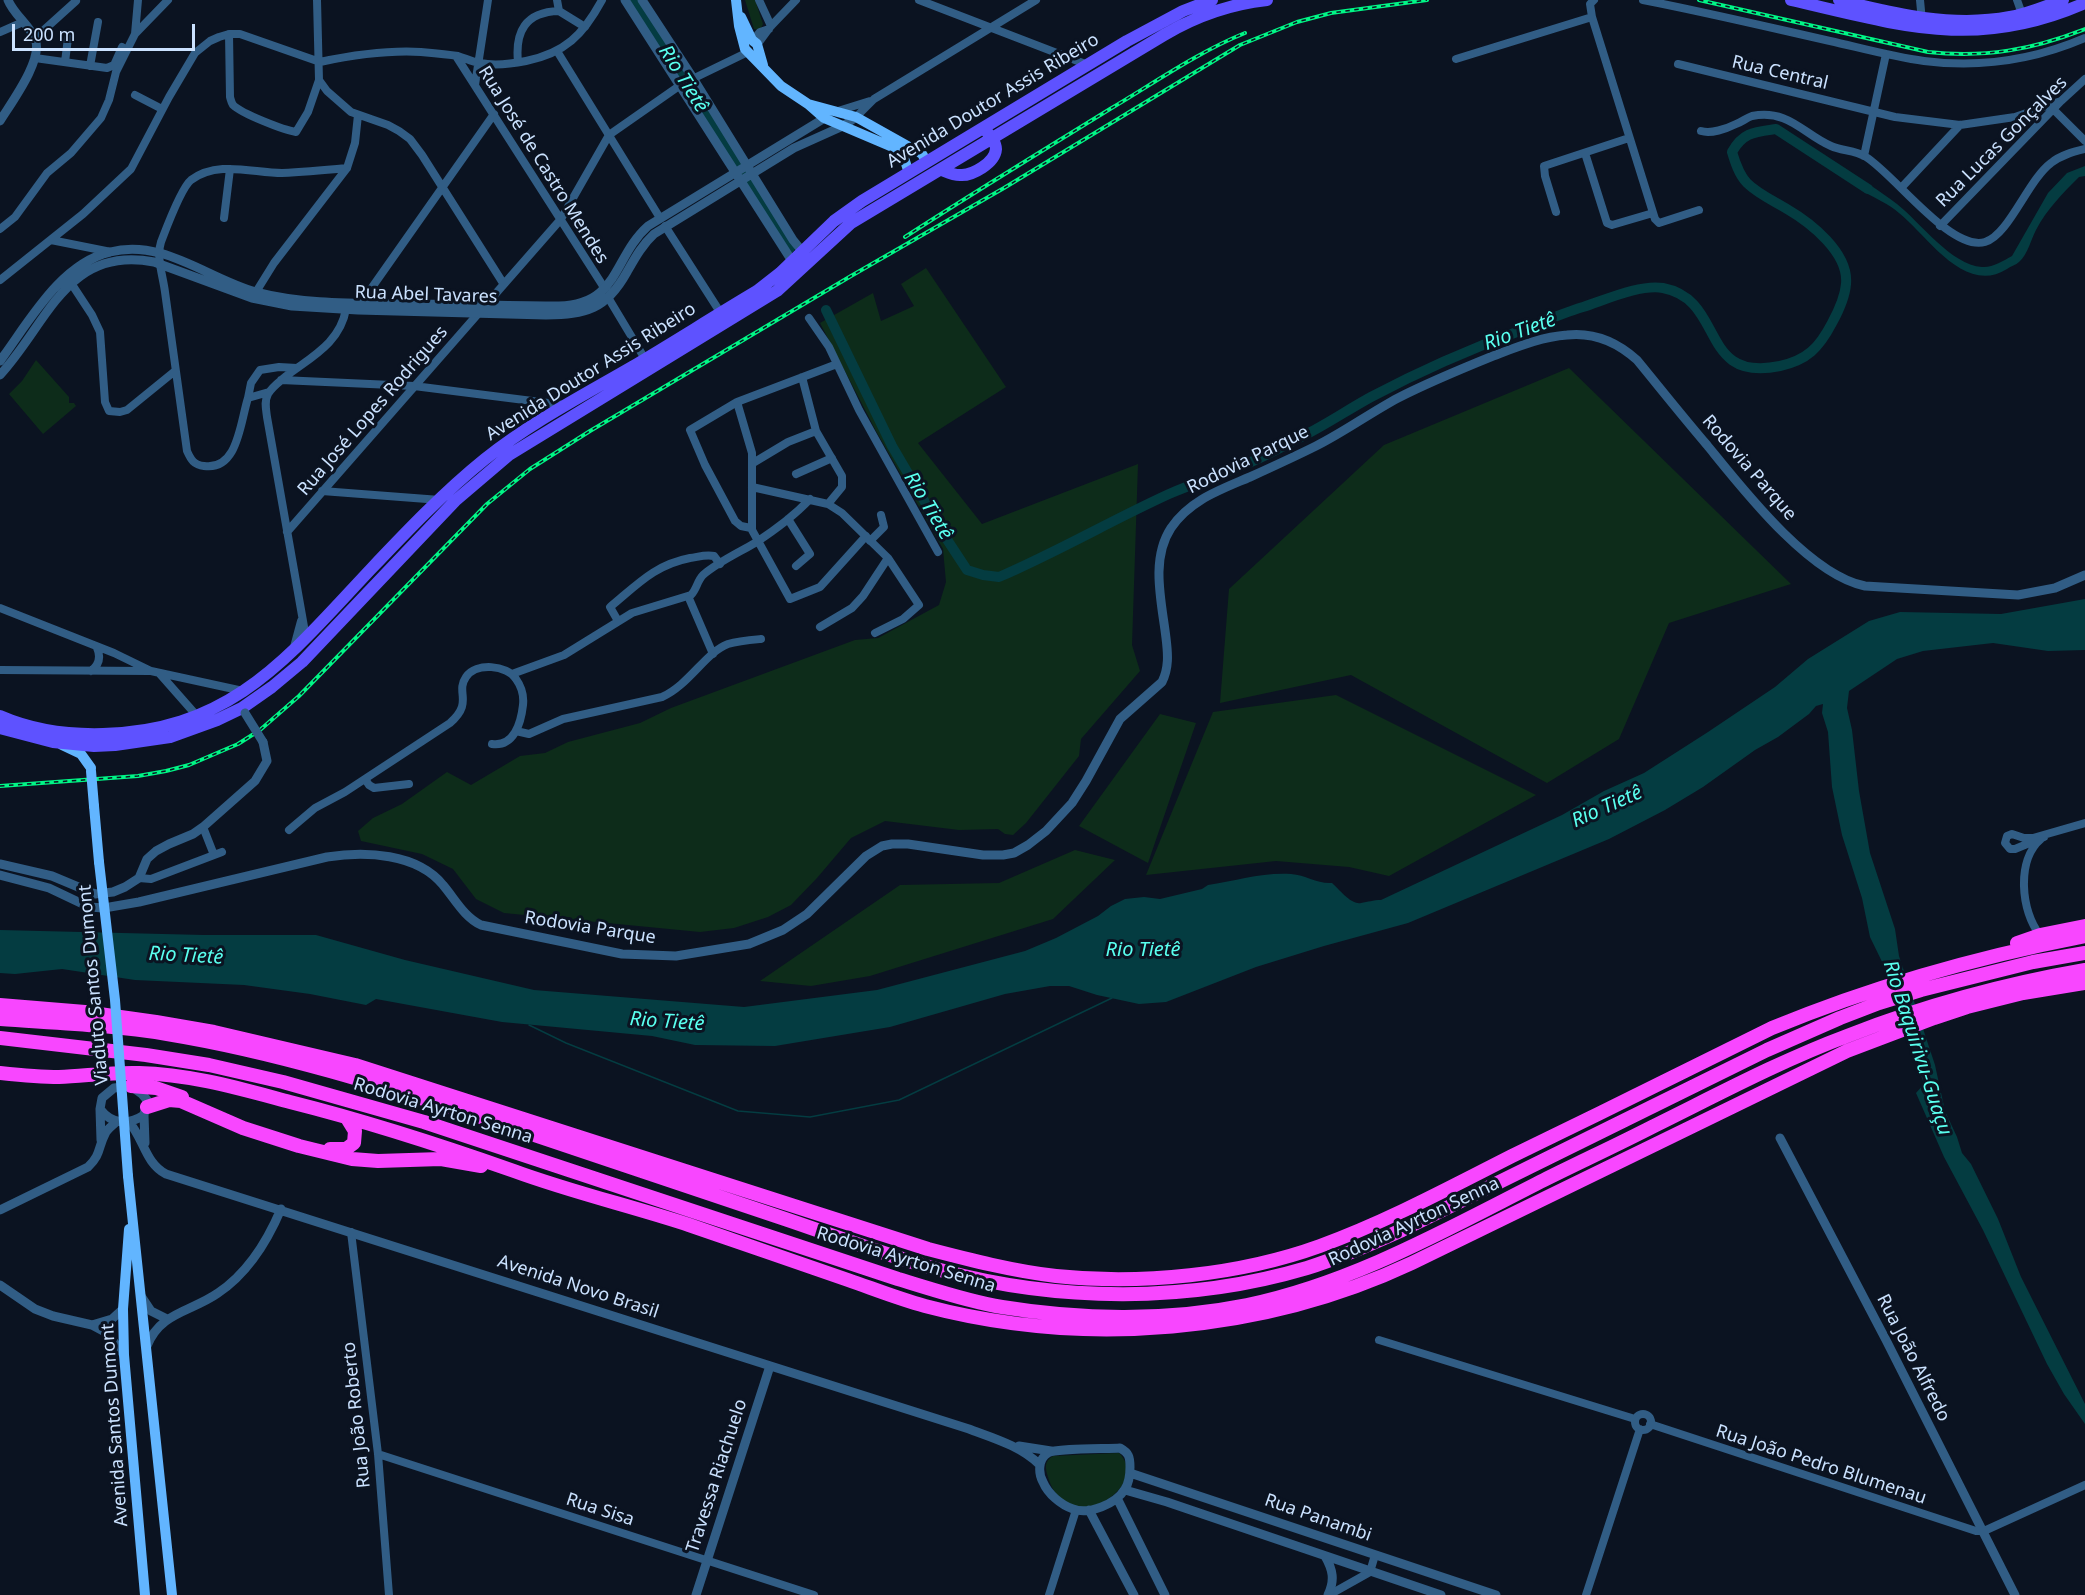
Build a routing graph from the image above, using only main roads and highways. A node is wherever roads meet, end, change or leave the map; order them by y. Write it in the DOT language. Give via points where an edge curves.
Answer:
graph roads {
  1 [pos="1212,0"];
  2 [pos="1268,0"];
  3 [pos="1791,0"];
  4 [pos="1839,0"];
  5 [pos="2063,0"];
  6 [pos="1852,2"];
  7 [pos="2085,3"];
  8 [pos="737,4"];
  9 [pos="1184,5"];
  10 [pos="1921,23"];
  11 [pos="808,104"];
  12 [pos="988,133"];
  13 [pos="927,162"];
  14 [pos="942,170"];
  15 [pos="909,173"];
  16 [pos="918,184"];
  17 [pos="797,266"];
  18 [pos="306,638"];
  19 [pos="302,662"];
  20 [pos="0,716"];
  21 [pos="0,728"];
  22 [pos="94,740"];
  23 [pos="53,742"];
  24 [pos="91,769"];
  25 [pos="2085,926"];
  26 [pos="2085,936"];
  27 [pos="2085,953"];
  28 [pos="2003,954"];
  29 [pos="2085,970"];
  30 [pos="2085,983"];
  31 [pos="2053,988"];
  32 [pos="2085,990"];
  33 [pos="0,1005"];
  34 [pos="1931,1013"];
  35 [pos="0,1019"];
  36 [pos="1890,1027"];
  37 [pos="0,1038"];
  38 [pos="0,1073"];
  39 [pos="131,1086"];
  40 [pos="146,1111"];
  41 [pos="346,1118"];
  42 [pos="513,1171"];
  43 [pos="608,1184"];
  44 [pos="133,1255"];
  45 [pos="781,1257"];
  46 [pos="145,1595"];
  47 [pos="172,1595"];
  1 -- 9 [label="main road, Avenida Doutor Assis Ribeiro"];
  2 -- 12 [label="main road, Avenida Doutor Assis Ribeiro" via="1214,11 1178,27"];
  3 -- 10 [label="main road"];
  4 -- 6 [label="main road"];
  5 -- 10 [label="main road" via="2022,14"];
  6 -- 10 [label="main road"];
  7 -- 10 [label="main road" via="2012,27 1974,31"];
  8 -- 11 [label="main road" via="739,26 765,71"];
  9 -- 12 [label="main road, Avenida Doutor Assis Ribeiro"];
  11 -- 13 [label="main road" via="856,117 922,154"];
  11 -- 15 [label="main road" via="824,118 897,149"];
  12 -- 13 [label="main road, Avenida Doutor Assis Ribeiro"];
  12 -- 14 [label="main road, Avenida Doutor Assis Ribeiro"];
  12 -- 14 [label="main road" via="996,146 992,159 985,165 963,175"];
  13 -- 15 [label="main road, Avenida Doutor Assis Ribeiro"];
  13 -- 16 [label="main road"];
  14 -- 16 [label="main road, Avenida Doutor Assis Ribeiro"];
  15 -- 17 [label="main road, Avenida Doutor Assis Ribeiro" via="834,221 802,251"];
  16 -- 17 [label="main road, Avenida Doutor Assis Ribeiro" via="851,223"];
  17 -- 18 [label="main road, Avenida Doutor Assis Ribeiro" via="566,405 487,458 370,569"];
  17 -- 19 [label="main road, Avenida Doutor Assis Ribeiro" via="787,284 758,304 530,441 489,471 447,509"];
  18 -- 19 [label="main road"];
  18 -- 22 [label="main road, Avenida Doutor Assis Ribeiro" via="245,691 224,704 155,729"];
  19 -- 22 [label="main road, Avenida Doutor Assis Ribeiro" via="244,711 171,737 141,742"];
  20 -- 22 [label="main road, Avenida Doutor Assis Ribeiro"];
  21 -- 23 [label="main road, Avenida Doutor Assis Ribeiro"];
  22 -- 23 [label="main road, Avenida Doutor Assis Ribeiro"];
  22 -- 24 [label="main road, Viaduto Santos Dumont"];
  23 -- 24 [label="main road" via="80,753"];
  24 -- 44 [label="main road, Viaduto Santos Dumont, bridge" via="115,1000"];
  25 -- 28 [label="highway" via="2022,940"];
  26 -- 28 [label="highway, Rodovia Ayrton Senna"];
  27 -- 35 [label="highway, Rodovia Ayrton Senna" via="2033,962 1879,1003 1767,1050 1342,1256 1262,1279 1201,1290 1127,1294 1046,1290 942,1270 493,1121 293,1061 122,1028"];
  28 -- 33 [label="highway, Rodovia Ayrton Senna" via="1876,988 1772,1028 1425,1200 1320,1246 1221,1271 1121,1278 1057,1276 928,1250 315,1055 156,1022 85,1011"];
  29 -- 34 [label="highway, Rodovia Ayrton Senna" via="1981,992"];
  30 -- 31 [label="highway"];
  31 -- 32 [label="highway" via="2066,992"];
  31 -- 34 [label="highway"];
  34 -- 36 [label="highway, Rodovia Ayrton Senna"];
  36 -- 43 [label="highway, Rodovia Ayrton Senna" via="1813,1049 1370,1266 1305,1290 1227,1308 1099,1316 1000,1306 897,1279"];
  36 -- 45 [label="highway" via="1746,1102 1381,1278 1309,1302 1252,1315 1189,1325 1114,1329 1002,1322 924,1305"];
  37 -- 43 [label="highway, Rodovia Ayrton Senna" via="146,1055 283,1082 424,1122"];
  38 -- 41 [label="highway" via="54,1077 130,1072 163,1075 227,1086"];
  39 -- 41 [label="highway" via="171,1092 266,1132 335,1150 346,1149 356,1138"];
  40 -- 42 [label="highway" via="169,1100 180,1101 243,1128 346,1158 441,1160"];
  41 -- 42 [label="highway" via="476,1156"];
  42 -- 45 [label="highway"];
  43 -- 45 [label="highway" via="756,1242"];
  44 -- 46 [label="main road, Avenida Santos Dumont" via="123,1309 124,1356"];
  44 -- 47 [label="main road, Avenida Santos Dumont"];
}
